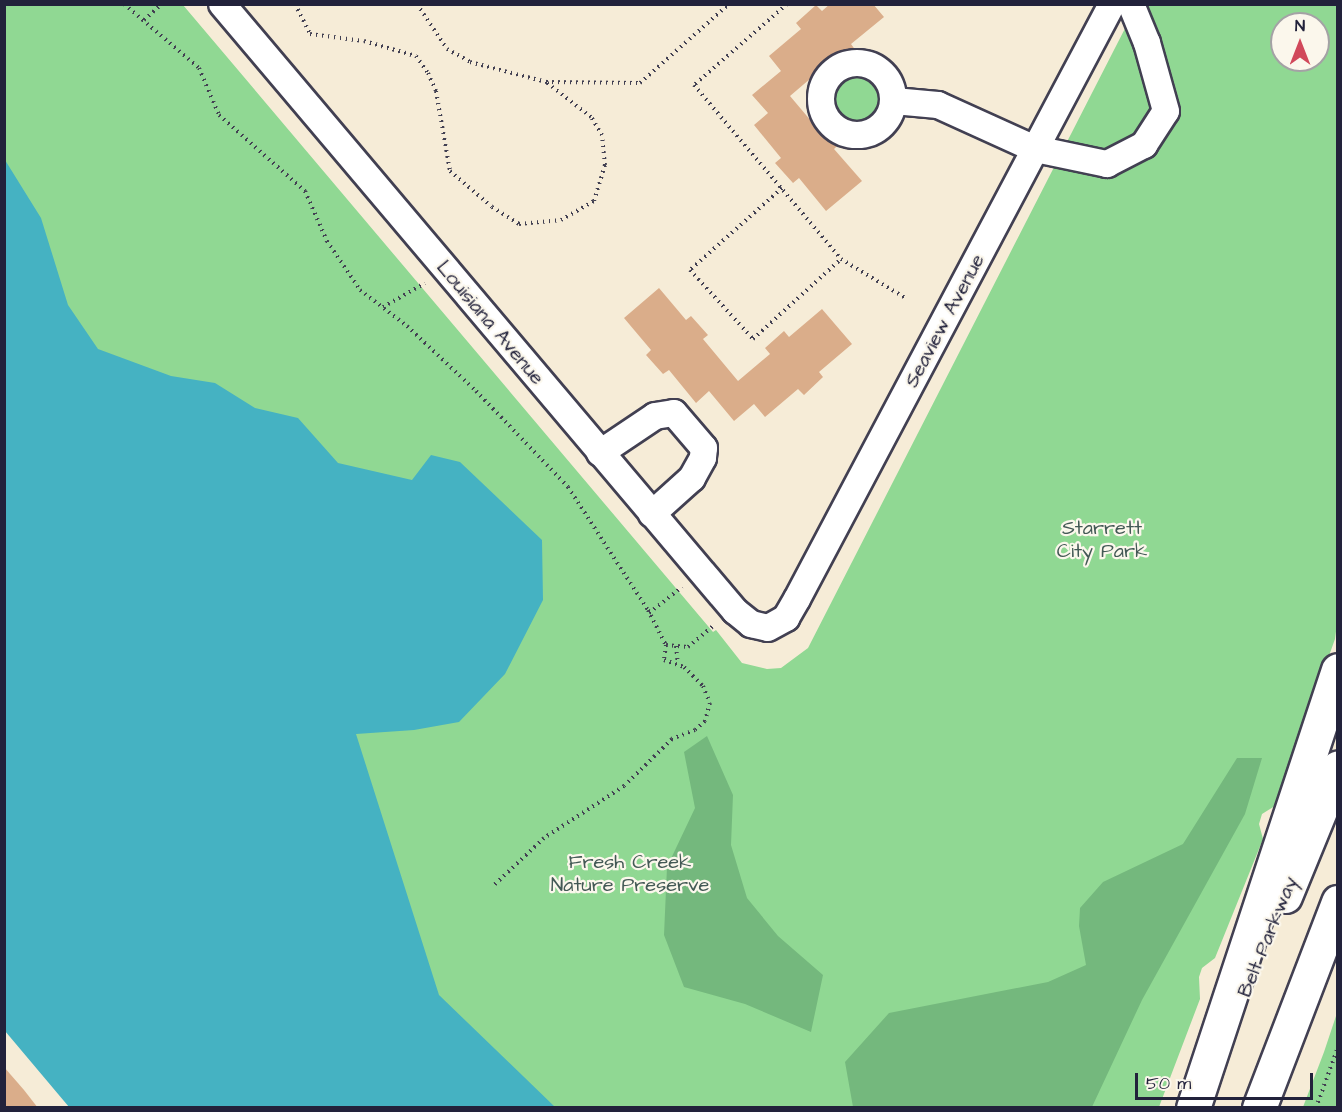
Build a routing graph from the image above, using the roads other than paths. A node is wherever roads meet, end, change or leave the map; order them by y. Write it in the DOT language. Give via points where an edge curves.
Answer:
graph roads {
  1 [pos="222,4"];
  2 [pos="1112,4"];
  3 [pos="1131,4"];
  4 [pos="894,101"];
  5 [pos="1035,149"];
  6 [pos="600,453"];
  7 [pos="652,514"];
  8 [pos="768,628"];
  9 [pos="1338,670"];
  10 [pos="1338,767"];
  11 [pos="1338,902"];
  12 [pos="1338,933"];
  13 [pos="1193,1107"];
  14 [pos="1199,1107"];
  15 [pos="1258,1107"];
  16 [pos="1263,1107"];
  1 -- 6 [label="street, Louisiana Avenue"];
  2 -- 5 [label="street, Seaview Avenue"];
  3 -- 5 [label="street" via="1166,111 1144,145 1107,164"];
  4 -- 5 [label="street" via="938,105"];
  5 -- 8 [label="street, Seaview Avenue" via="797,599 786,618"];
  6 -- 7 [label="street, Louisiana Avenue"];
  6 -- 7 [label="street" via="655,416 674,413 704,448 692,478"];
  7 -- 8 [label="street, Louisiana Avenue" via="735,611 751,624"];
  9 -- 13 [label="highway"];
  10 -- 14 [label="highway, Belt Parkway"];
  11 -- 15 [label="highway"];
  12 -- 16 [label="highway"];
}
